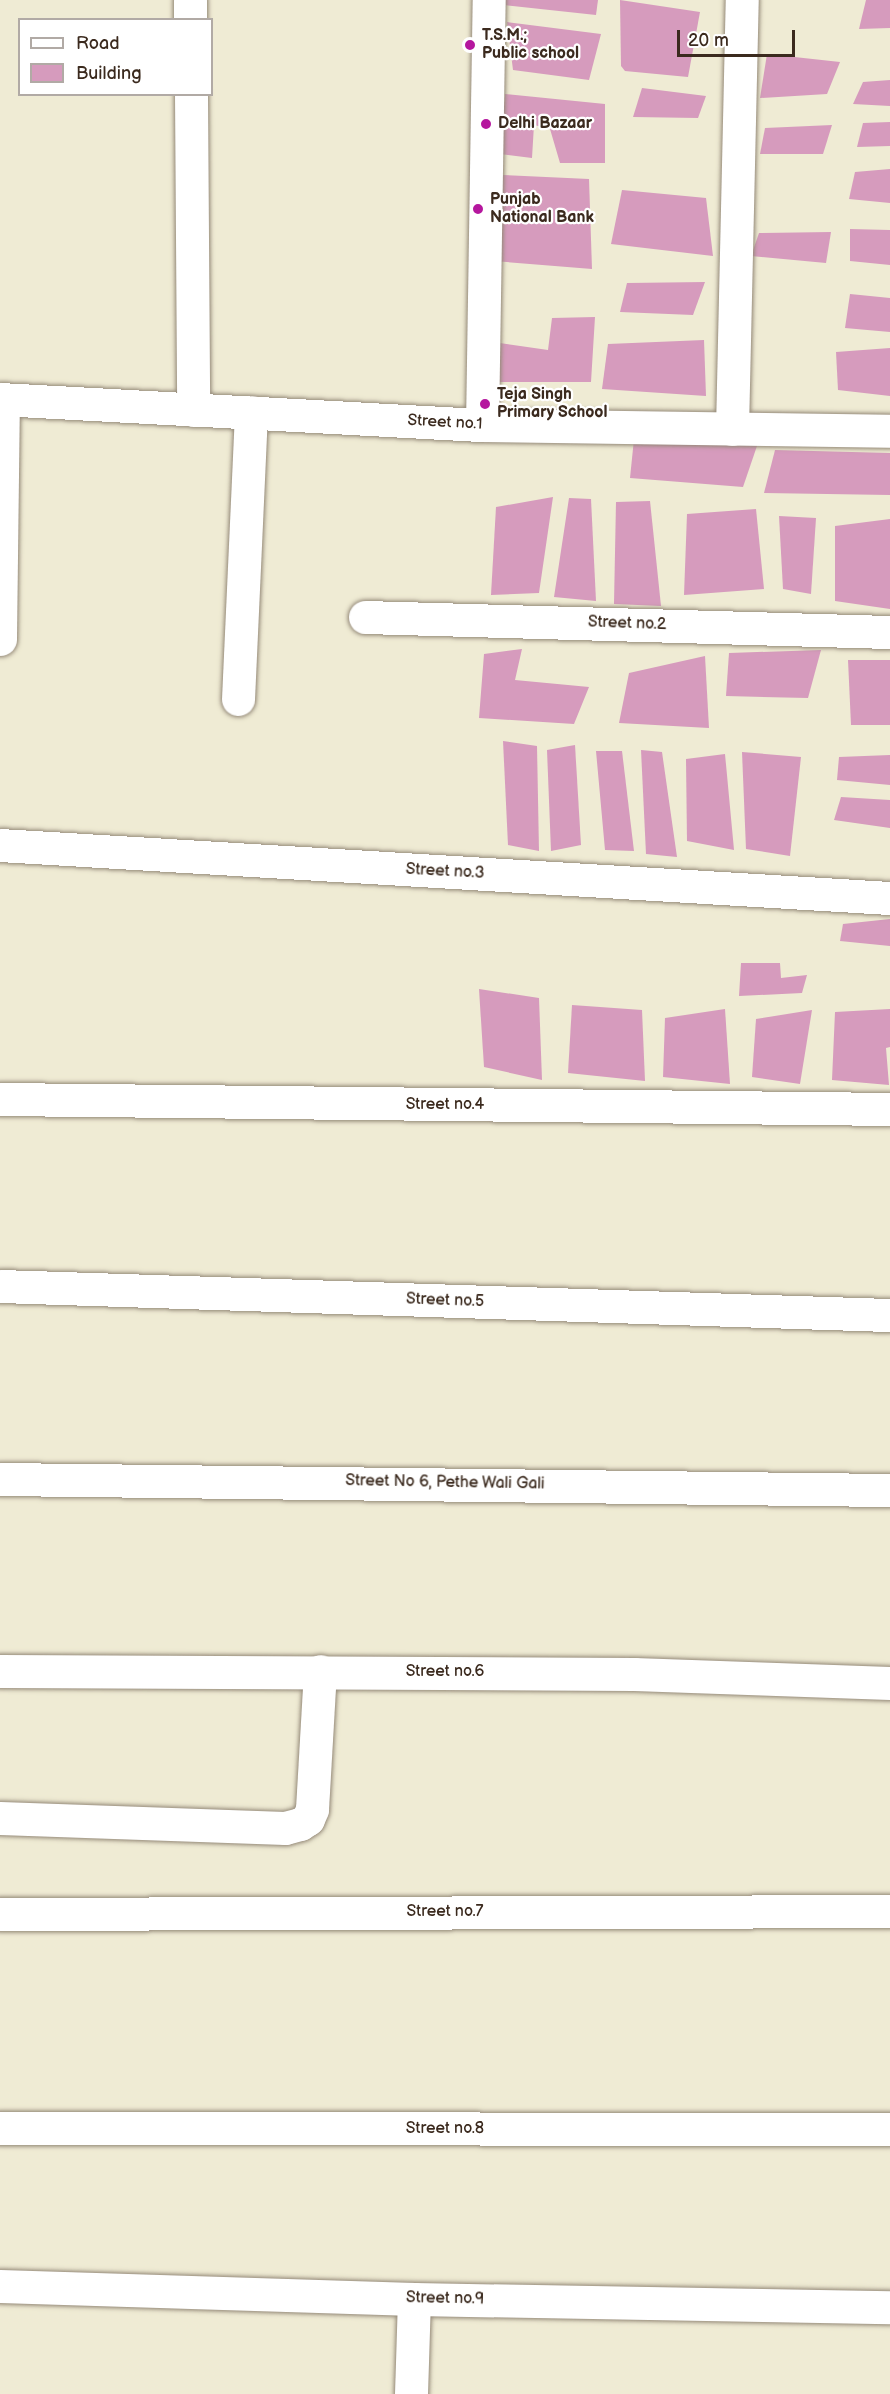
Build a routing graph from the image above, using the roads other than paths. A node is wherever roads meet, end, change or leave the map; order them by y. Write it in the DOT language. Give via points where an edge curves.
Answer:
graph roads {
  1 [pos="190,0"];
  2 [pos="489,0"];
  3 [pos="742,0"];
  4 [pos="190,18"];
  5 [pos="191,96"];
  6 [pos="1,399"];
  7 [pos="193,410"];
  8 [pos="251,412"];
  9 [pos="482,425"];
  10 [pos="732,429"];
  11 [pos="890,431"];
  12 [pos="364,617"];
  13 [pos="890,632"];
  14 [pos="0,639"];
  15 [pos="238,699"];
  16 [pos="0,845"];
  17 [pos="890,898"];
  18 [pos="0,1099"];
  19 [pos="890,1109"];
  20 [pos="0,1286"];
  21 [pos="890,1315"];
  22 [pos="0,1479"];
  23 [pos="890,1490"];
  24 [pos="0,1671"];
  25 [pos="320,1671"];
  26 [pos="890,1683"];
  27 [pos="0,1818"];
  28 [pos="890,1911"];
  29 [pos="0,1914"];
  30 [pos="0,2128"];
  31 [pos="890,2128"];
  32 [pos="0,2286"];
  33 [pos="414,2299"];
  34 [pos="890,2307"];
  35 [pos="411,2394"];
  1 -- 4 [label="street"];
  2 -- 9 [label="street"];
  3 -- 10 [label="street"];
  5 -- 7 [label="street"];
  6 -- 7 [label="street, Street no.1"];
  6 -- 14 [label="street"];
  7 -- 8 [label="street, Street no.1"];
  8 -- 9 [label="street, Street no.1"];
  8 -- 15 [label="street"];
  9 -- 10 [label="street, Street no.1"];
  10 -- 11 [label="street, Street no.1"];
  12 -- 13 [label="street, Street no.2"];
  16 -- 17 [label="street, Street no.3"];
  18 -- 19 [label="street, Street no.4"];
  20 -- 21 [label="street, Street no.5"];
  22 -- 23 [label="street, Street No 6, Pethe Wali Gali"];
  24 -- 25 [label="street, Street no.6"];
  25 -- 26 [label="street, Street no.6" via="634,1674"];
  25 -- 27 [label="street" via="312,1809 308,1819 300,1824 285,1828"];
  28 -- 29 [label="street, Street no.7"];
  30 -- 31 [label="street, Street no.8"];
  32 -- 33 [label="street, Street no.9"];
  33 -- 34 [label="street, Street no.9"];
  33 -- 35 [label="street"];
}
